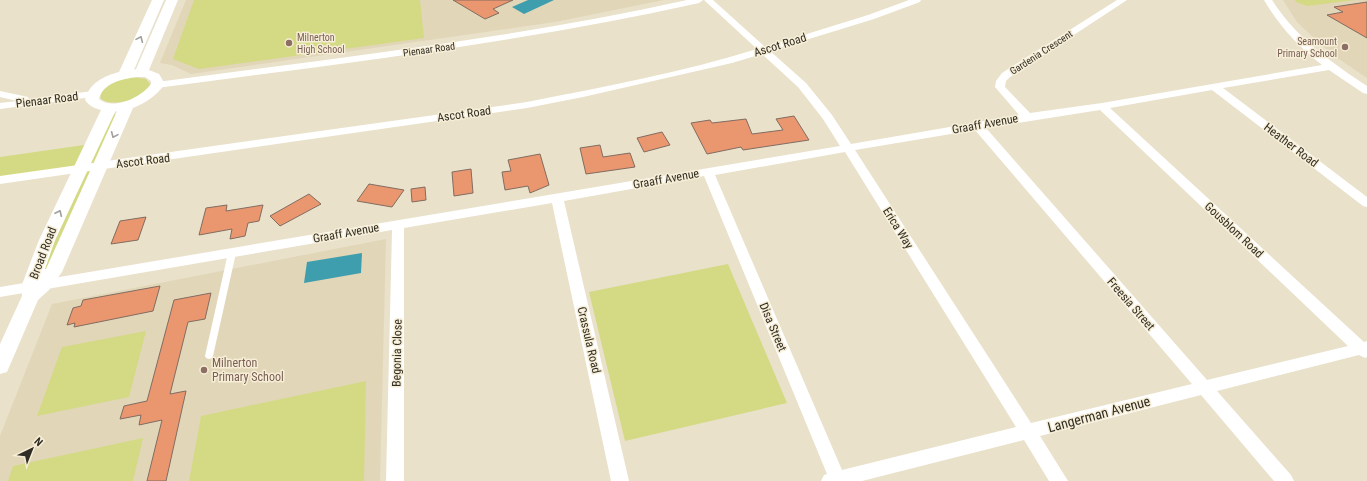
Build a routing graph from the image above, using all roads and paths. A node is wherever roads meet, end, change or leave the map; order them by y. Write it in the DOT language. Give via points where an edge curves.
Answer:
graph roads {
  1 [pos="699,0"];
  2 [pos="708,0"];
  3 [pos="917,0"];
  4 [pos="1123,0"];
  5 [pos="1268,0"];
  6 [pos="164,3"];
  7 [pos="1331,41"];
  8 [pos="1305,45"];
  9 [pos="764,50"];
  10 [pos="1332,66"];
  11 [pos="141,73"];
  12 [pos="125,75"];
  13 [pos="157,85"];
  14 [pos="1215,87"];
  15 [pos="1367,91"];
  16 [pos="0,94"];
  17 [pos="93,94"];
  18 [pos="36,101"];
  19 [pos="127,104"];
  20 [pos="0,106"];
  21 [pos="1102,106"];
  22 [pos="110,107"];
  23 [pos="1027,117"];
  24 [pos="978,126"];
  25 [pos="847,148"];
  26 [pos="100,166"];
  27 [pos="80,169"];
  28 [pos="708,172"];
  29 [pos="0,180"];
  30 [pos="557,198"];
  31 [pos="1367,203"];
  32 [pos="398,224"];
  33 [pos="232,253"];
  34 [pos="35,289"];
  35 [pos="0,292"];
  36 [pos="1365,350"];
  37 [pos="209,356"];
  38 [pos="0,366"];
  39 [pos="1202,387"];
  40 [pos="1027,433"];
  41 [pos="835,480"];
  42 [pos="395,481"];
  43 [pos="620,481"];
  44 [pos="1058,481"];
  45 [pos="1285,481"];
  1 -- 13 [label="street, Pienaar Road" via="550,31"];
  2 -- 9 [label="street, Erica Way"];
  3 -- 9 [label="street, Ascot Road"];
  4 -- 23 [label="street, Gardenia Crescent" via="1006,75 1001,81 1000,87"];
  5 -- 8 [label="street"];
  6 -- 11 [label="street"];
  12 -- 6 [label="street, one-way"];
  7 -- 8 [label="lane"];
  8 -- 10 [label="street"];
  9 -- 25 [label="street, Erica Way" via="802,84"];
  9 -- 26 [label="street, Ascot Road" via="684,71 527,105"];
  10 -- 14 [label="street, Graaff Avenue"];
  10 -- 15 [label="street"];
  11 -- 12 [label="street"];
  11 -- 13 [label="street" via="154,77"];
  12 -- 17 [label="street" via="106,82"];
  13 -- 19 [label="street" via="148,95"];
  14 -- 21 [label="street, Graaff Avenue"];
  14 -- 31 [label="street, Heather Road"];
  16 -- 18 [label="street"];
  17 -- 18 [label="street, Pienaar Road"];
  17 -- 22 [label="street" via="92,100 95,103"];
  18 -- 20 [label="street, Pienaar Road"];
  19 -- 22 [label="street"];
  19 -- 26 [label="street, Broad Road, one-way"];
  21 -- 23 [label="street, Graaff Avenue"];
  21 -- 36 [label="street, Gousblom Road"];
  22 -- 27 [label="street, Broad Road"];
  23 -- 24 [label="street, Graaff Avenue"];
  24 -- 25 [label="street, Graaff Avenue"];
  24 -- 39 [label="street, Freesia Street"];
  25 -- 28 [label="street, Graaff Avenue"];
  25 -- 40 [label="street, Erica Way"];
  26 -- 27 [label="street, Ascot Road"];
  26 -- 34 [label="street, Broad Road" via="53,272"];
  27 -- 29 [label="street, Ascot Road"];
  34 -- 27 [label="street, Broad Road, one-way" via="47,240"];
  28 -- 30 [label="street, Graaff Avenue"];
  28 -- 41 [label="street, Disa Street"];
  30 -- 32 [label="street, Graaff Avenue"];
  30 -- 43 [label="street, Crassula Road"];
  32 -- 33 [label="street, Graaff Avenue"];
  32 -- 42 [label="street, Begonia Close"];
  33 -- 34 [label="street, Graaff Avenue"];
  33 -- 37 [label="lane"];
  34 -- 35 [label="street, Graaff Avenue"];
  34 -- 38 [label="street"];
  36 -- 39 [label="street, Langerman Avenue"];
  39 -- 40 [label="street, Langerman Avenue"];
  39 -- 45 [label="street, Freesia Street"];
  40 -- 41 [label="street, Langerman Avenue"];
  40 -- 44 [label="street, Erica Way"];
}
